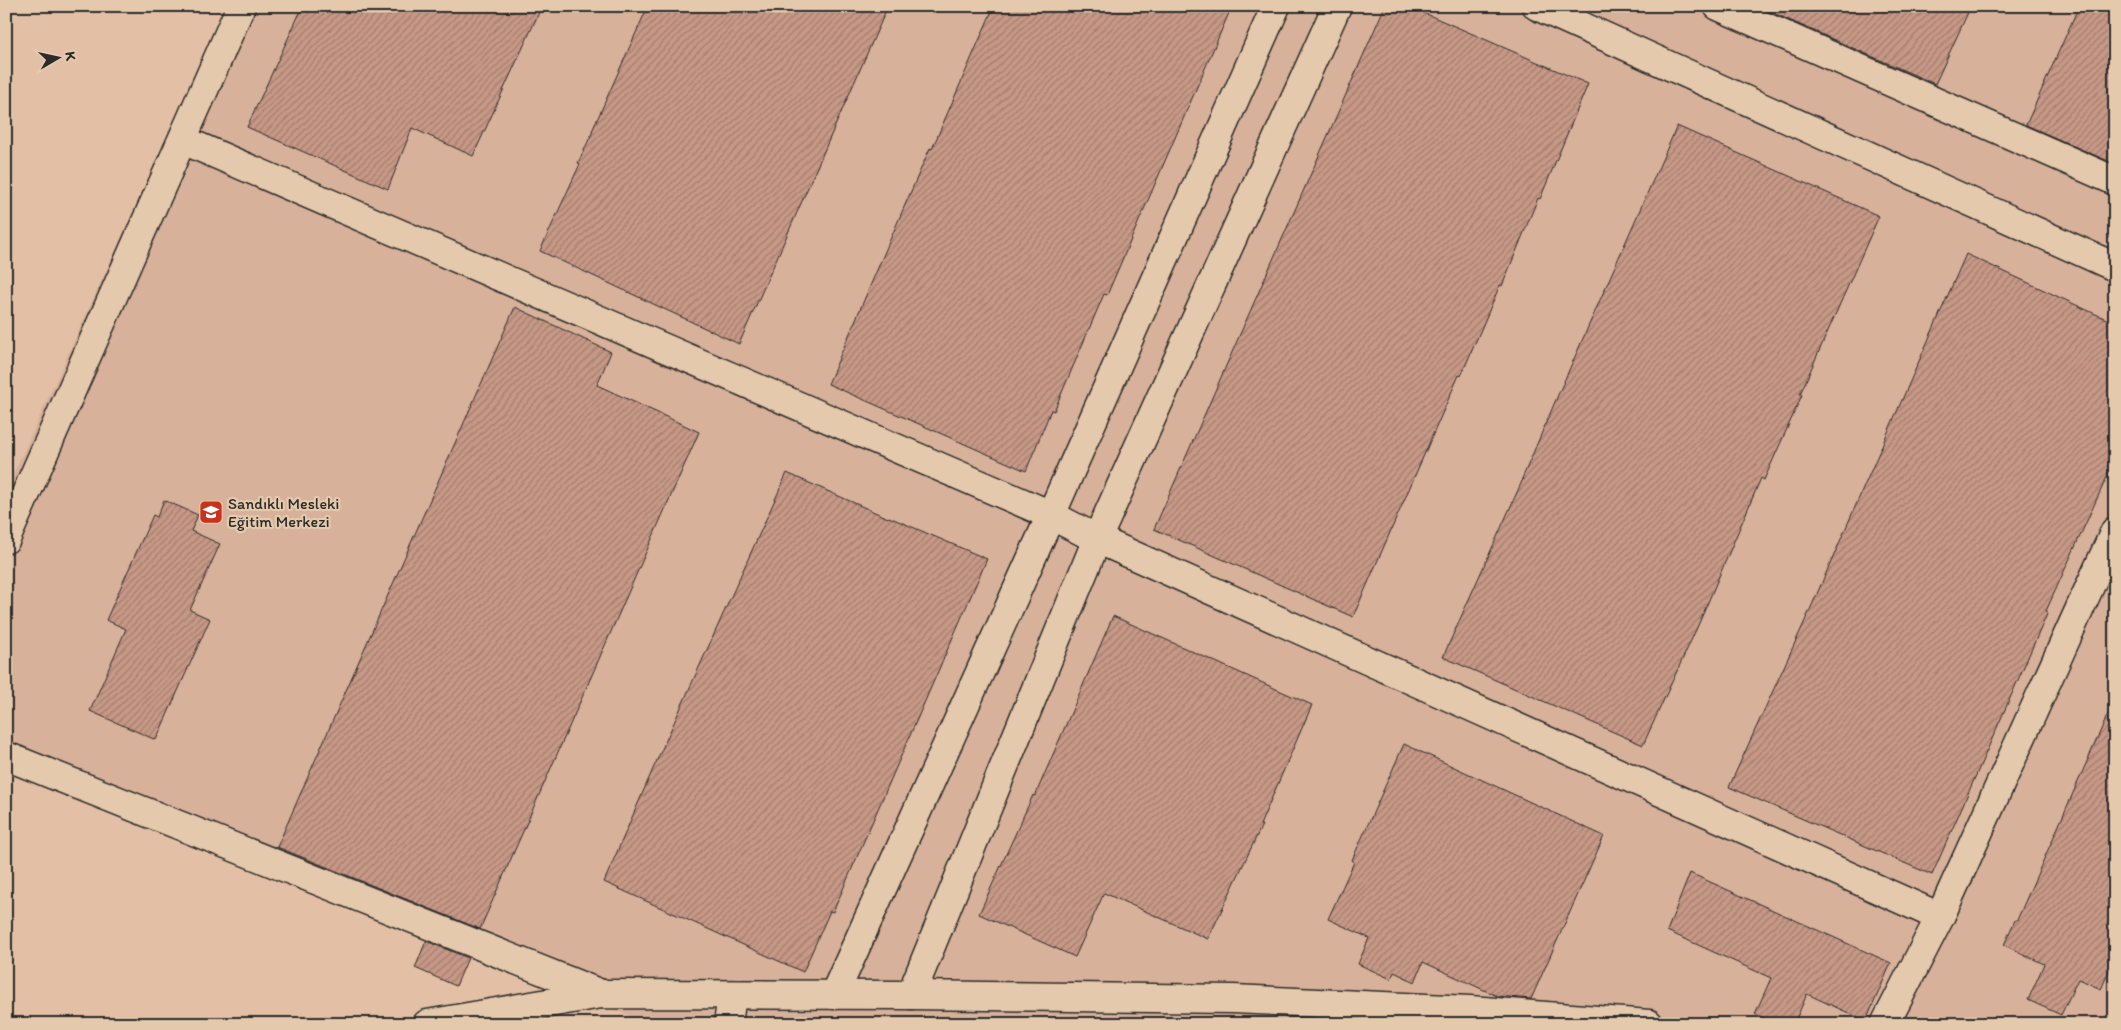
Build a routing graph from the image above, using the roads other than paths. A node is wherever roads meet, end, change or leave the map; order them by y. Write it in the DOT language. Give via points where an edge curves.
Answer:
graph roads {
  1 [pos="241,6"];
  2 [pos="1276,6"];
  3 [pos="1336,6"];
  4 [pos="1537,6"];
  5 [pos="1718,6"];
  6 [pos="183,140"];
  7 [pos="2115,181"];
  8 [pos="2115,266"];
  9 [pos="1051,514"];
  10 [pos="2115,531"];
  11 [pos="6,539"];
  12 [pos="1097,539"];
  13 [pos="6,756"];
  14 [pos="1940,917"];
  15 [pos="601,994"];
  16 [pos="732,995"];
  17 [pos="834,995"];
  18 [pos="911,995"];
  19 [pos="427,1024"];
  20 [pos="728,1024"];
  21 [pos="1649,1024"];
  22 [pos="1885,1024"];
  1 -- 6 [label="street"];
  2 -- 9 [label="street"];
  3 -- 12 [label="street"];
  4 -- 8 [label="street"];
  5 -- 7 [label="street"];
  6 -- 9 [label="street"];
  6 -- 11 [label="street"];
  9 -- 12 [label="street"];
  9 -- 17 [label="street"];
  10 -- 14 [label="street"];
  12 -- 14 [label="street"];
  12 -- 18 [label="street"];
  13 -- 15 [label="street"];
  14 -- 22 [label="street"];
  15 -- 16 [label="street"];
  15 -- 19 [label="street"];
  16 -- 17 [label="street"];
  16 -- 20 [label="street"];
  17 -- 18 [label="street"];
  18 -- 21 [label="street" via="1243,1000 1470,1010"];
}
